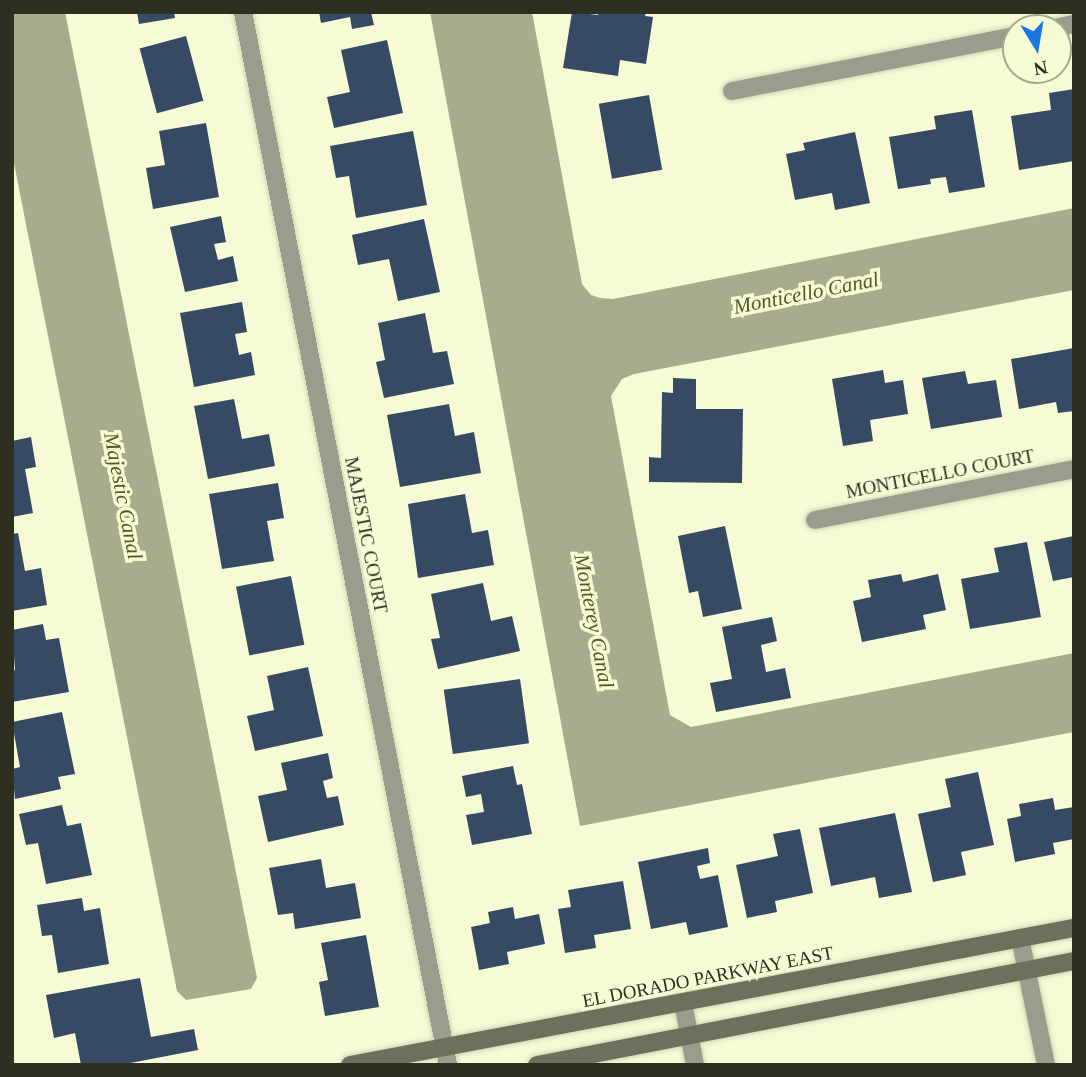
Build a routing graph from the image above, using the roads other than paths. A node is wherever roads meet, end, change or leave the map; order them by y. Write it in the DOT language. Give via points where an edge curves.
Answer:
graph roads {
  1 [pos="243,12"];
  2 [pos="1002,39"];
  3 [pos="733,90"];
  4 [pos="1074,469"];
  5 [pos="815,520"];
  6 [pos="1074,928"];
  7 [pos="1020,938"];
  8 [pos="1074,961"];
  9 [pos="1027,970"];
  10 [pos="683,1003"];
  11 [pos="689,1036"];
  12 [pos="446,1056"];
  13 [pos="350,1065"];
  14 [pos="537,1065"];
  15 [pos="695,1065"];
  16 [pos="1046,1065"];
  1 -- 12 [label="street, MAJESTIC COURT"];
  2 -- 3 [label="street"];
  4 -- 5 [label="street, MONTICELLO COURT"];
  6 -- 7 [label="street, EL DORADO PARKWAY EAST"];
  7 -- 9 [label="street"];
  7 -- 10 [label="street, EL DORADO PARKWAY EAST"];
  8 -- 9 [label="street"];
  9 -- 11 [label="street"];
  9 -- 16 [label="street"];
  10 -- 11 [label="street"];
  10 -- 12 [label="street, EL DORADO PARKWAY EAST"];
  11 -- 14 [label="street"];
  11 -- 15 [label="street"];
  12 -- 13 [label="street, EL DORADO PARKWAY EAST"];
}
